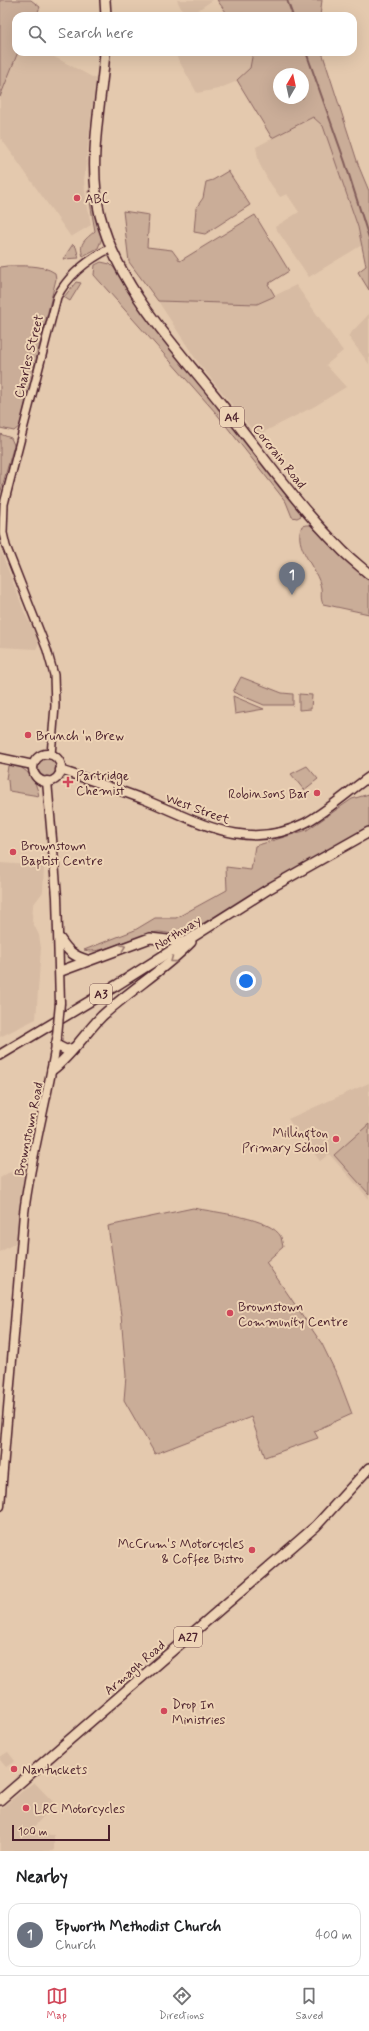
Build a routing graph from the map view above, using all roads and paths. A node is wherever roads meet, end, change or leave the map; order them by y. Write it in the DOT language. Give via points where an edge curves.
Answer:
graph roads {
  1 [pos="106,0"];
  2 [pos="106,12"];
  3 [pos="105,56"];
  4 [pos="111,248"];
  5 [pos="369,574"];
  6 [pos="51,755"];
  7 [pos="0,758"];
  8 [pos="33,765"];
  9 [pos="60,770"];
  10 [pos="369,777"];
  11 [pos="47,781"];
  12 [pos="369,832"];
  13 [pos="200,933"];
  14 [pos="60,939"];
  15 [pos="185,942"];
  16 [pos="87,960"];
  17 [pos="60,971"];
  18 [pos="57,1040"];
  19 [pos="74,1048"];
  20 [pos="0,1055"];
  21 [pos="52,1070"];
  22 [pos="369,1468"];
  23 [pos="0,1506"];
  24 [pos="0,1800"];
  1 -- 2 [label="main road"];
  3 -- 4 [label="main road, A4" via="96,137 95,187 100,215"];
  4 -- 5 [label="main road, Corcrain Road / A4" via="132,288 160,326 296,497 339,548"];
  4 -- 6 [label="street, Charles Street" via="90,260 72,275 57,297 4,504 3,533 6,546 47,650 54,675 55,706"];
  6 -- 8 [label="main road" via="38,757"];
  6 -- 9 [label="main road" via="59,762"];
  7 -- 8 [label="main road"];
  8 -- 11 [label="main road" via="36,776"];
  9 -- 10 [label="main road, West Street" via="143,799 205,826 248,836 266,836 305,823"];
  9 -- 11 [label="main road" via="57,777"];
  11 -- 14 [label="main road, Brownstown Road"];
  12 -- 13 [label="main road, Northway / A3" via="309,865"];
  13 -- 15 [label="main road, Northway / A3"];
  13 -- 19 [label="main road, one-way" via="177,957 135,987 102,1017"];
  14 -- 16 [label="main road" via="68,951"];
  14 -- 17 [label="main road, Brownstown Road"];
  16 -- 15 [label="main road, one-way" via="150,938"];
  15 -- 20 [label="main road, Northway / A3"];
  16 -- 17 [label="main road"];
  17 -- 18 [label="main road, Brownstown Road, bridge"];
  18 -- 19 [label="main road" via="66,1050"];
  18 -- 21 [label="main road, Brownstown Road"];
  19 -- 21 [label="main road"];
  21 -- 23 [label="main road, Brownstown Road" via="28,1181 24,1213"];
  22 -- 24 [label="main road, Armagh Road / A27" via="316,1526"];
}
